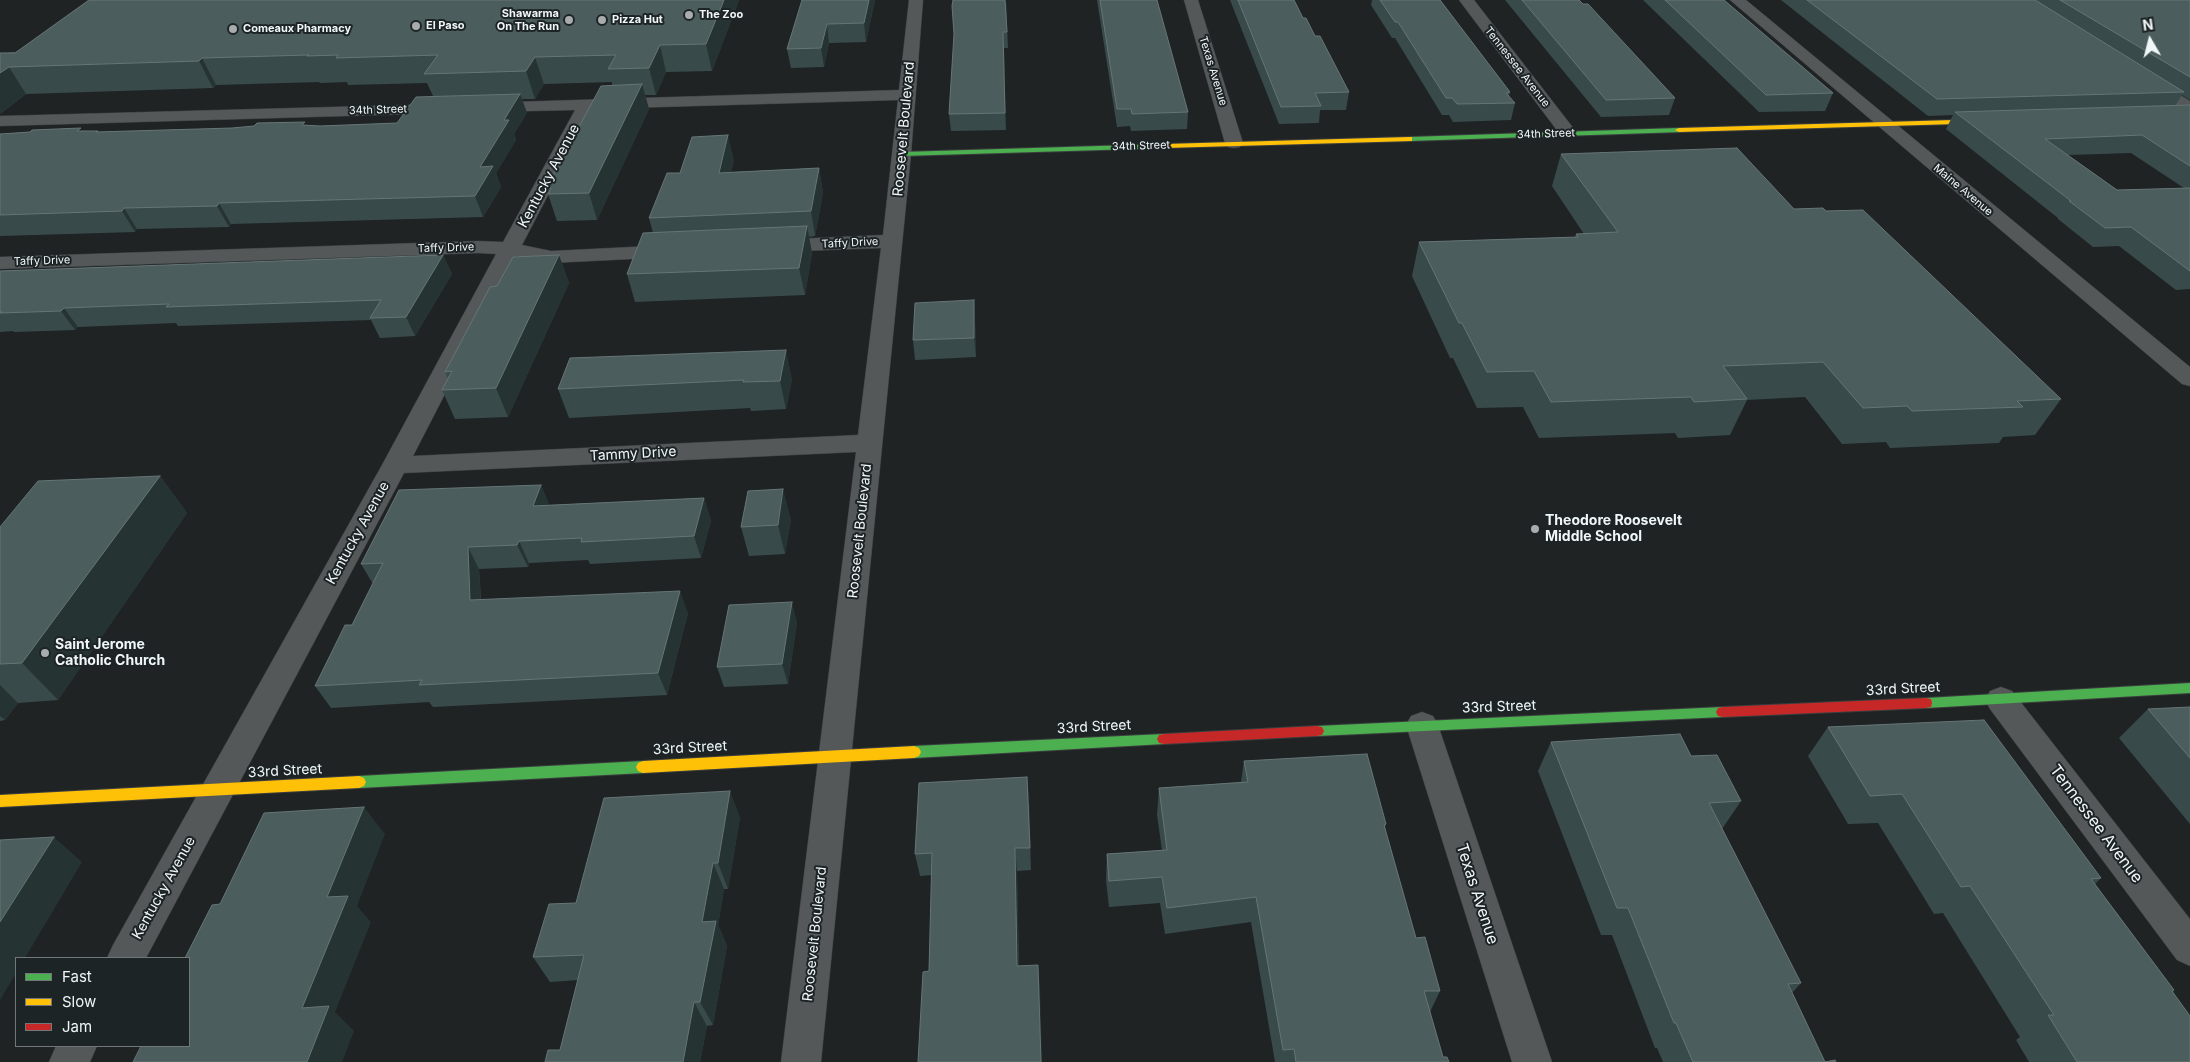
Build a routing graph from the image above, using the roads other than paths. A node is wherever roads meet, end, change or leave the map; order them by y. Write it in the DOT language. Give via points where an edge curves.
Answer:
graph roads {
  1 [pos="916,0"];
  2 [pos="1191,0"];
  3 [pos="1466,0"];
  4 [pos="1737,0"];
  5 [pos="2131,72"];
  6 [pos="907,95"];
  7 [pos="586,105"];
  8 [pos="2187,113"];
  9 [pos="2002,120"];
  10 [pos="0,121"];
  11 [pos="1884,124"];
  12 [pos="1568,133"];
  13 [pos="1234,143"];
  14 [pos="902,154"];
  15 [pos="892,241"];
  16 [pos="756,247"];
  17 [pos="511,249"];
  18 [pos="688,250"];
  19 [pos="0,263"];
  20 [pos="2190,379"];
  21 [pos="870,443"];
  22 [pos="395,465"];
  23 [pos="2190,688"];
  24 [pos="2002,700"];
  25 [pos="1422,725"];
  26 [pos="834,756"];
  27 [pos="218,789"];
  28 [pos="0,801"];
  29 [pos="2190,948"];
  30 [pos="127,957"];
  31 [pos="77,1047"];
  32 [pos="68,1062"];
  33 [pos="801,1062"];
  34 [pos="1532,1062"];
  1 -- 6 [label="street, Roosevelt Boulevard"];
  2 -- 13 [label="street, Texas Avenue"];
  3 -- 12 [label="street, Tennessee Avenue"];
  4 -- 11 [label="street, Maine Avenue"];
  5 -- 8 [label="street"];
  6 -- 7 [label="street, 34th Street"];
  6 -- 14 [label="street, Roosevelt Boulevard"];
  7 -- 10 [label="street, 34th Street"];
  7 -- 17 [label="street, Kentucky Avenue"];
  9 -- 11 [label="street, 34th Street"];
  11 -- 12 [label="street, 34th Street"];
  11 -- 20 [label="street, Maine Avenue"];
  12 -- 13 [label="street, 34th Street"];
  13 -- 14 [label="street, 34th Street"];
  14 -- 15 [label="street, Roosevelt Boulevard"];
  15 -- 16 [label="street, Taffy Drive"];
  15 -- 21 [label="street, Roosevelt Boulevard"];
  17 -- 18 [label="street, Taffy Drive" via="551,257"];
  17 -- 19 [label="street, Taffy Drive"];
  17 -- 22 [label="street, Kentucky Avenue"];
  21 -- 22 [label="street, Tammy Drive"];
  21 -- 26 [label="street, Roosevelt Boulevard"];
  22 -- 27 [label="street, Kentucky Avenue"];
  23 -- 24 [label="street, 33rd Street"];
  24 -- 25 [label="street, 33rd Street"];
  24 -- 29 [label="street, Tennessee Avenue"];
  25 -- 26 [label="street, 33rd Street"];
  25 -- 34 [label="street, Texas Avenue"];
  26 -- 27 [label="street, 33rd Street"];
  26 -- 33 [label="street, Roosevelt Boulevard"];
  27 -- 28 [label="street, 33rd Street"];
  27 -- 30 [label="street, Kentucky Avenue"];
  31 -- 32 [label="street"];
}
